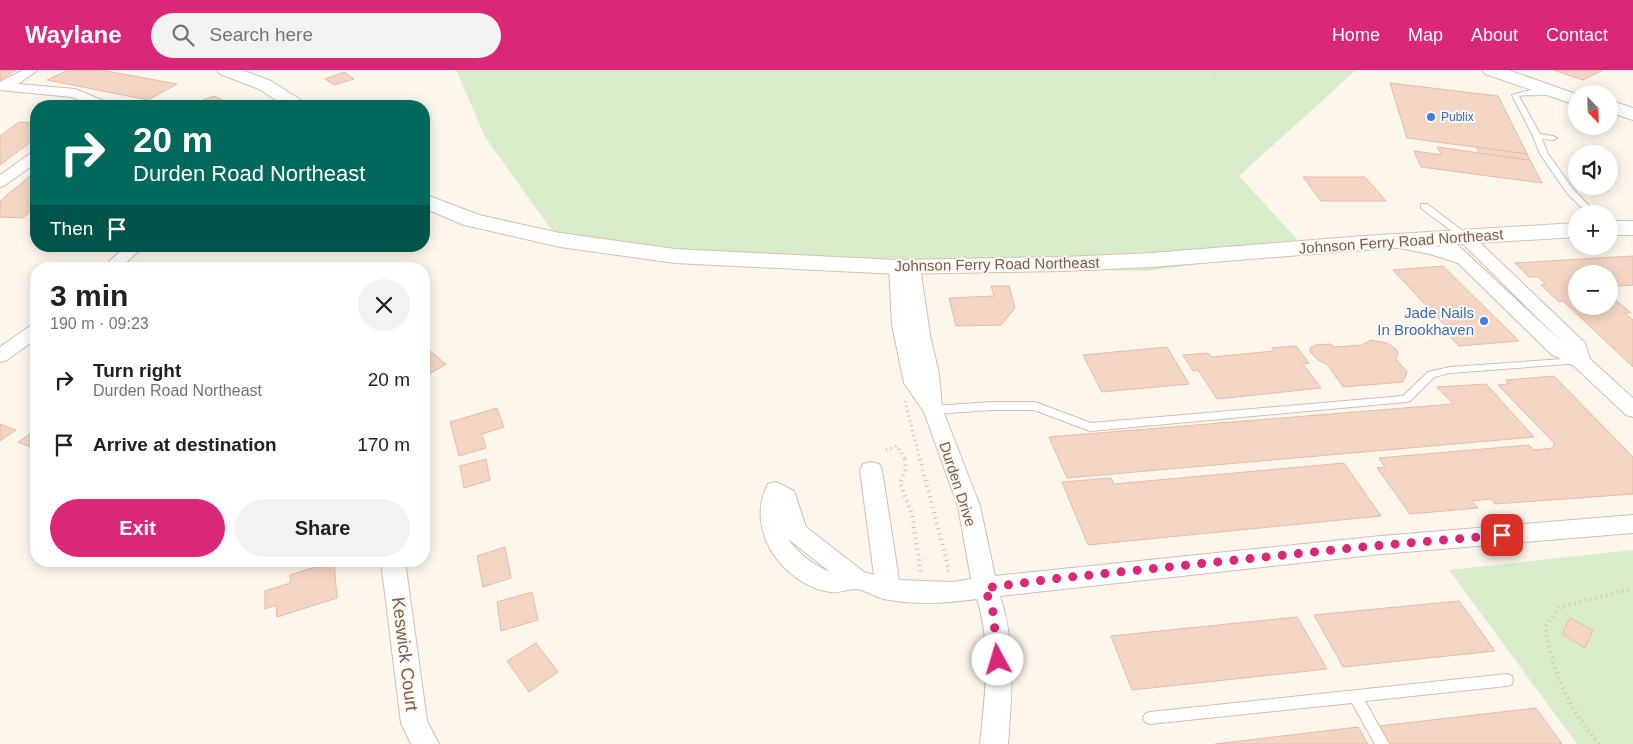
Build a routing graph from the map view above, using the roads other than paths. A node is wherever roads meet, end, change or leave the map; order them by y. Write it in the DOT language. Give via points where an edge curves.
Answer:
graph roads {
  1 [pos="22,70"];
  2 [pos="32,70"];
  3 [pos="226,70"];
  4 [pos="1503,79"];
  5 [pos="0,86"];
  6 [pos="1568,92"];
  7 [pos="1568,97"];
  8 [pos="91,100"];
  9 [pos="288,100"];
  10 [pos="1618,109"];
  11 [pos="1618,114"];
  12 [pos="1633,114"];
  13 [pos="1633,118"];
  14 [pos="1537,136"];
  15 [pos="1553,138"];
  16 [pos="30,160"];
  17 [pos="0,182"];
  18 [pos="430,202"];
  19 [pos="1584,205"];
  20 [pos="1424,206"];
  21 [pos="1618,228"];
  22 [pos="1633,228"];
  23 [pos="1568,230"];
  24 [pos="1464,236"];
  25 [pos="1442,238"];
  26 [pos="1386,241"];
  27 [pos="129,252"];
  28 [pos="1464,260"];
  29 [pos="117,262"];
  30 [pos="904,267"];
  31 [pos="30,334"];
  32 [pos="0,356"];
  33 [pos="1581,361"];
  34 [pos="932,410"];
  35 [pos="1633,410"];
  36 [pos="871,470"];
  37 [pos="1633,524"];
  38 [pos="787,536"];
  39 [pos="394,567"];
  40 [pos="985,588"];
  41 [pos="888,590"];
  42 [pos="1507,680"];
  43 [pos="1356,698"];
  44 [pos="1150,718"];
  45 [pos="425,744"];
  46 [pos="994,744"];
  47 [pos="1382,744"];
  1 -- 5 [label="street"];
  2 -- 5 [label="street"];
  3 -- 9 [label="main road" via="265,85"];
  4 -- 6 [label="main road" via="1518,76"];
  4 -- 7 [label="main road"];
  4 -- 14 [label="lane"];
  5 -- 8 [label="street" via="75,93"];
  10 -- 12 [label="main road"];
  11 -- 13 [label="main road"];
  14 -- 15 [label="lane"];
  14 -- 19 [label="lane" via="1544,154 1561,179"];
  16 -- 17 [label="street"];
  18 -- 30 [label="main road, Johnson Ferry Road Northeast" via="472,220 531,234 675,256"];
  20 -- 24 [label="lane"];
  21 -- 22 [label="main road"];
  23 -- 24 [label="main road, Johnson Ferry Road Northeast"];
  24 -- 25 [label="main road, Johnson Ferry Road Northeast"];
  24 -- 33 [label="street" via="1578,347"];
  25 -- 26 [label="main road, Johnson Ferry Road Northeast"];
  25 -- 28 [label="street"];
  26 -- 28 [label="street"];
  26 -- 30 [label="main road, Johnson Ferry Road Northeast" via="1152,260"];
  27 -- 29 [label="street"];
  28 -- 33 [label="street" via="1558,350"];
  30 -- 34 [label="street, Durden Drive" via="901,324 914,383"];
  31 -- 32 [label="street"];
  33 -- 34 [label="lane" via="1431,374 1406,398 1090,427 1035,406"];
  33 -- 35 [label="street"];
  34 -- 40 [label="street, Durden Drive" via="968,506"];
  36 -- 41 [label="street"];
  37 -- 40 [label="street" via="1362,547"];
  38 -- 41 [label="street" via="797,567 831,583 856,579"];
  39 -- 45 [label="street, Keswick Court" via="414,722"];
  40 -- 41 [label="street" via="945,592"];
  40 -- 46 [label="street, Durden Drive" via="993,612 1000,676"];
  42 -- 43 [label="lane"];
  43 -- 44 [label="lane"];
  43 -- 47 [label="lane"];
}
